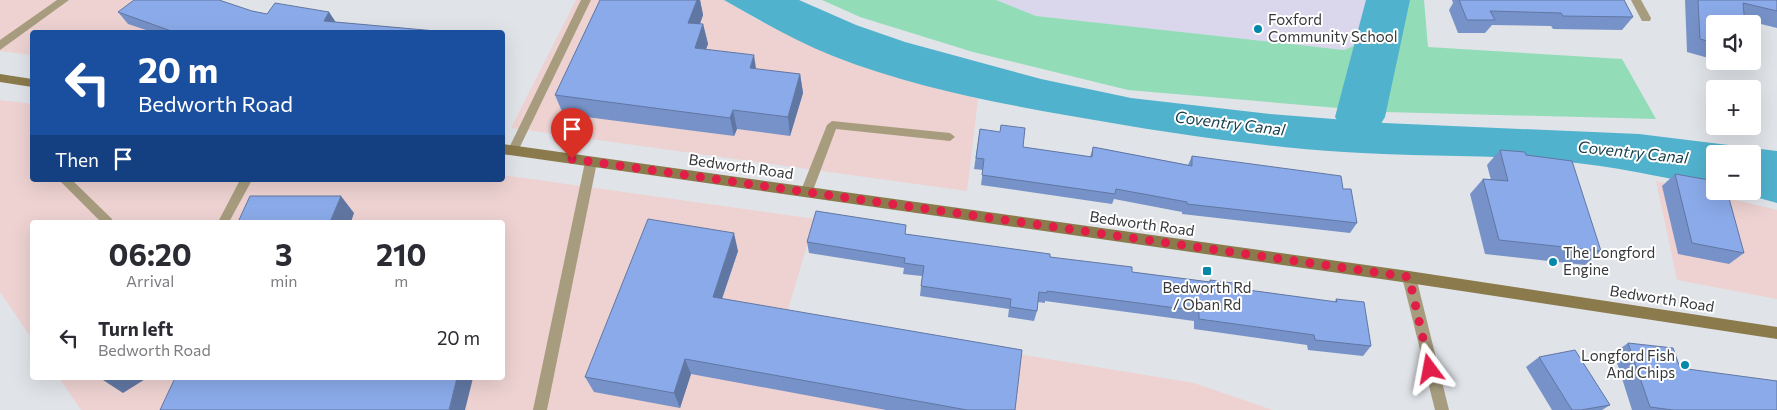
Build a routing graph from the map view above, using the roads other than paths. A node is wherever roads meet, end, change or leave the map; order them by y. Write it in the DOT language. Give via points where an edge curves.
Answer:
graph roads {
  1 [pos="64,0"];
  2 [pos="586,0"];
  3 [pos="1636,0"];
  4 [pos="1646,18"];
  5 [pos="0,46"];
  6 [pos="0,78"];
  7 [pos="30,83"];
  8 [pos="950,137"];
  9 [pos="508,149"];
  10 [pos="591,162"];
  11 [pos="67,182"];
  12 [pos="245,182"];
  13 [pos="806,193"];
  14 [pos="106,220"];
  15 [pos="224,220"];
  16 [pos="1409,277"];
  17 [pos="1777,332"];
  18 [pos="540,410"];
  19 [pos="1442,410"];
  1 -- 5 [label="street"];
  2 -- 9 [label="lane"];
  3 -- 4 [label="street"];
  6 -- 7 [label="main road"];
  8 -- 13 [label="lane" via="832,125"];
  9 -- 10 [label="main road, Bedworth Road"];
  10 -- 13 [label="main road, Bedworth Road"];
  10 -- 18 [label="street"];
  11 -- 14 [label="lane"];
  12 -- 15 [label="lane"];
  13 -- 16 [label="main road, Bedworth Road"];
  16 -- 17 [label="main road, Bedworth Road"];
  16 -- 19 [label="street"];
}
